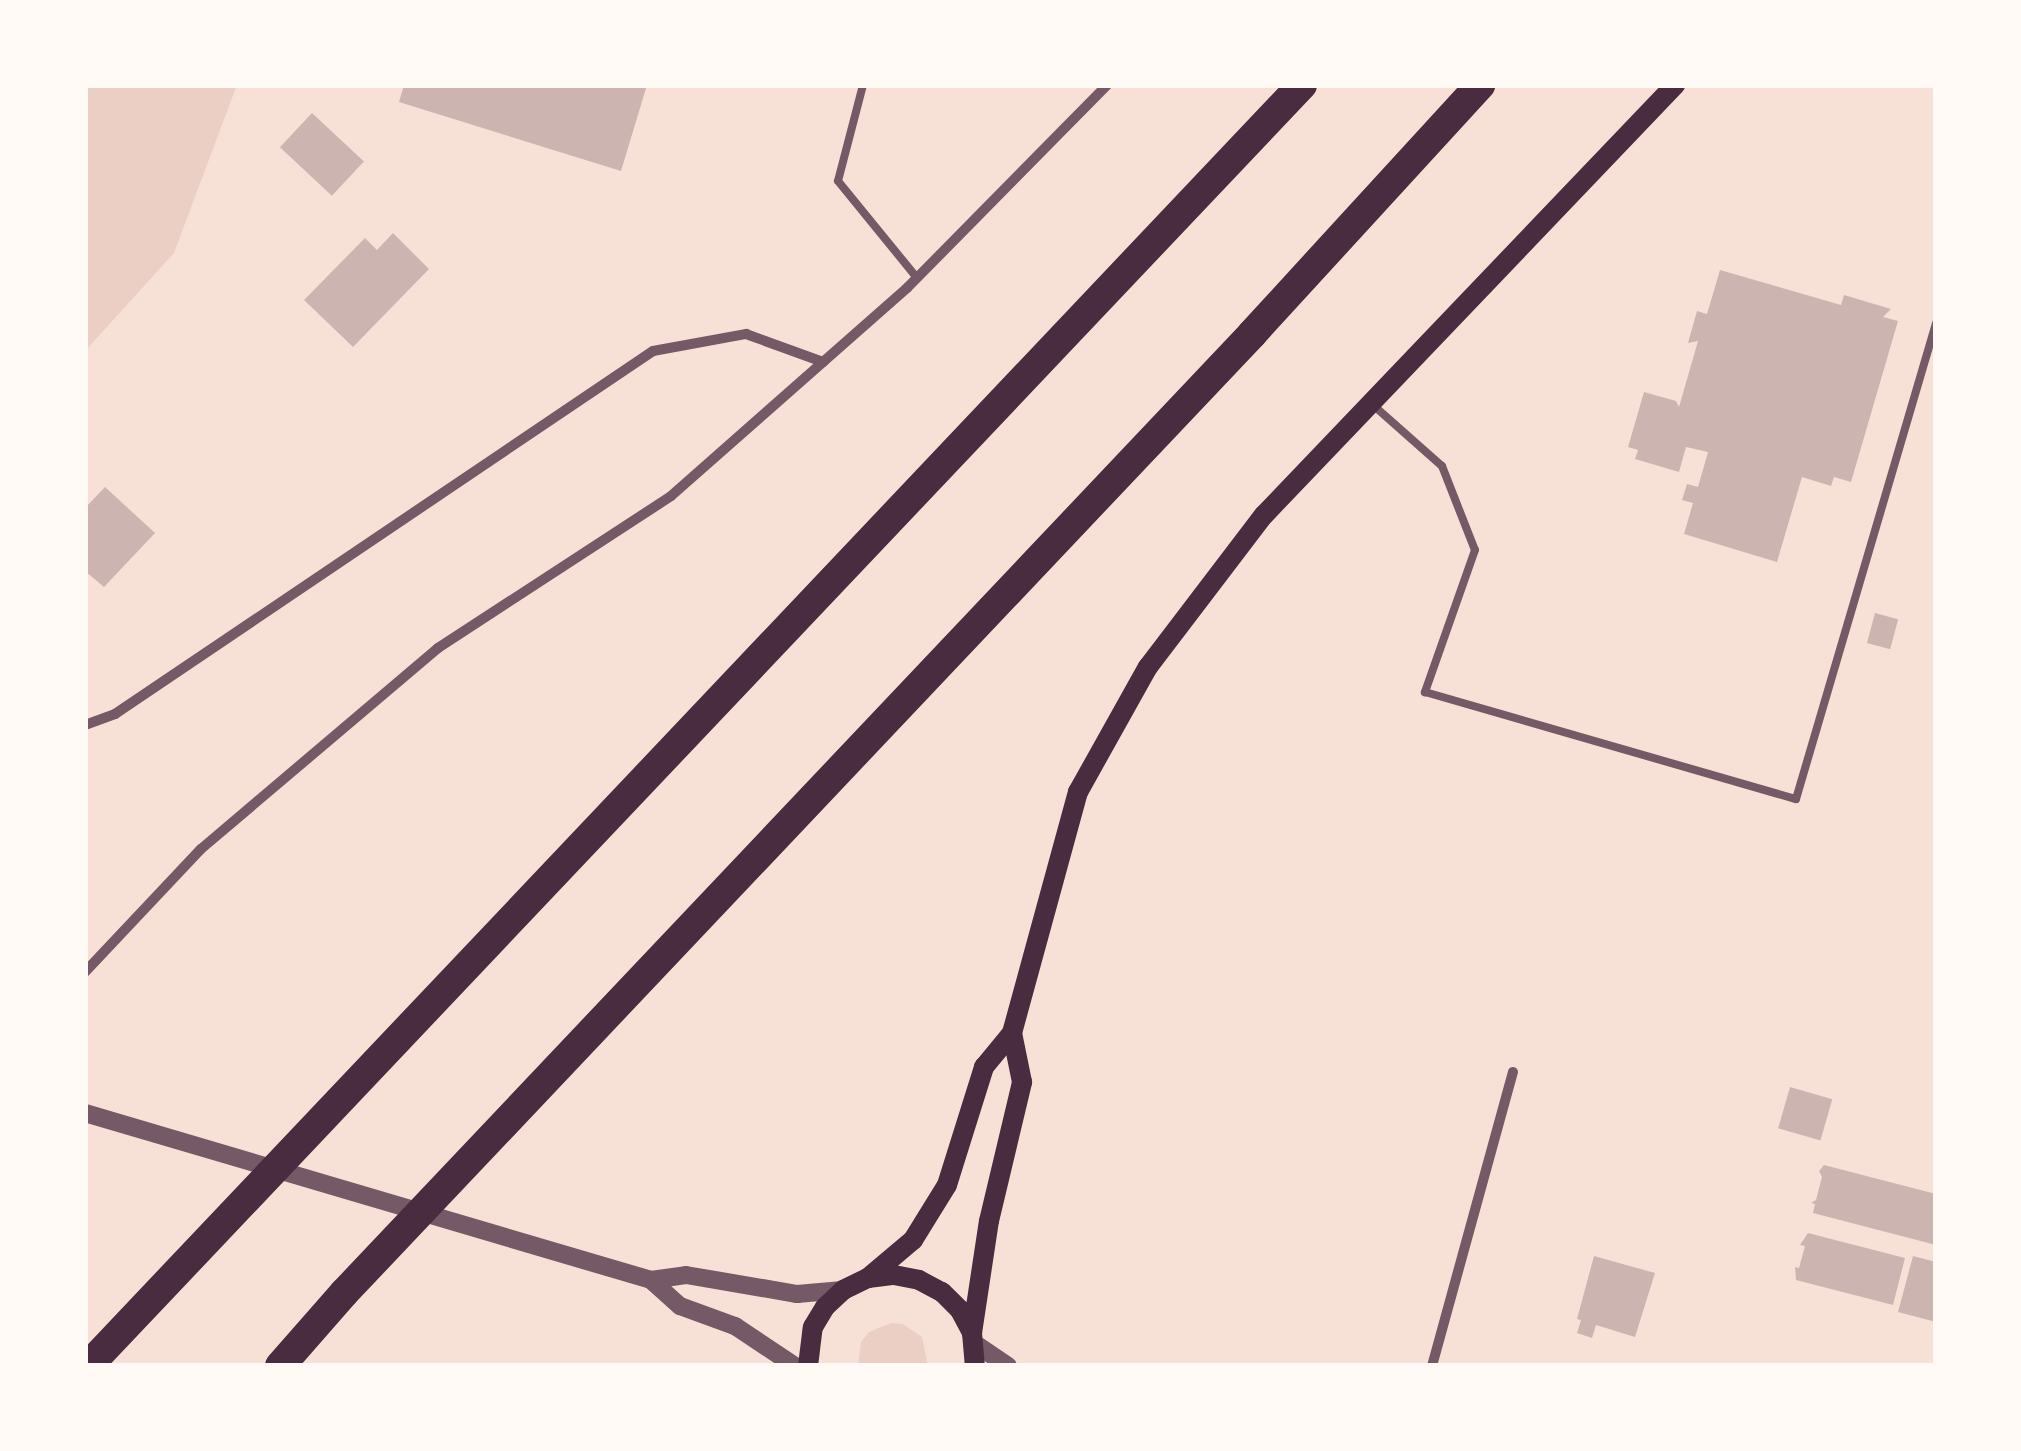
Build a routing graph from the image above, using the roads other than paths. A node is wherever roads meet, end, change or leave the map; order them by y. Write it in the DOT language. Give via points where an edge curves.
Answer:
graph roads {
  1 [pos="863,85"];
  2 [pos="1108,85"];
  3 [pos="1302,85"];
  4 [pos="1480,85"];
  5 [pos="1676,85"];
  6 [pos="917,278"];
  7 [pos="1936,323"];
  8 [pos="823,362"];
  9 [pos="1371,403"];
  10 [pos="85,724"];
  11 [pos="85,972"];
  12 [pos="1012,1033"];
  13 [pos="1513,1072"];
  14 [pos="85,1112"];
  15 [pos="868,1278"];
  16 [pos="651,1280"];
  17 [pos="843,1290"];
  18 [pos="973,1338"];
  19 [pos="88,1366"];
  20 [pos="280,1366"];
  21 [pos="795,1366"];
  22 [pos="808,1366"];
  23 [pos="975,1366"];
  24 [pos="1008,1366"];
  25 [pos="1432,1366"];
  1 -- 6 [label="lane" via="838,181"];
  2 -- 6 [label="street"];
  3 -- 19 [label="highway"];
  4 -- 20 [label="highway"];
  5 -- 9 [label="main road"];
  6 -- 8 [label="street"];
  7 -- 9 [label="lane" via="1796,799 1424,692 1475,550 1442,466"];
  8 -- 10 [label="street" via="746,334 654,351 114,714"];
  8 -- 11 [label="street" via="671,496 438,648 319,745 201,849"];
  9 -- 12 [label="main road" via="1264,515 1139,682 1078,792"];
  12 -- 15 [label="main road" via="984,1066 934,1211 913,1240"];
  12 -- 18 [label="main road" via="1022,1082 989,1221"];
  13 -- 25 [label="street"];
  14 -- 16 [label="street"];
  15 -- 17 [label="main road"];
  15 -- 18 [label="main road" via="894,1276 931,1286 960,1310"];
  16 -- 17 [label="street" via="686,1276 797,1294"];
  16 -- 21 [label="street" via="680,1306 735,1326"];
  17 -- 22 [label="main road" via="813,1328"];
  18 -- 23 [label="main road"];
  18 -- 24 [label="street"];
}
